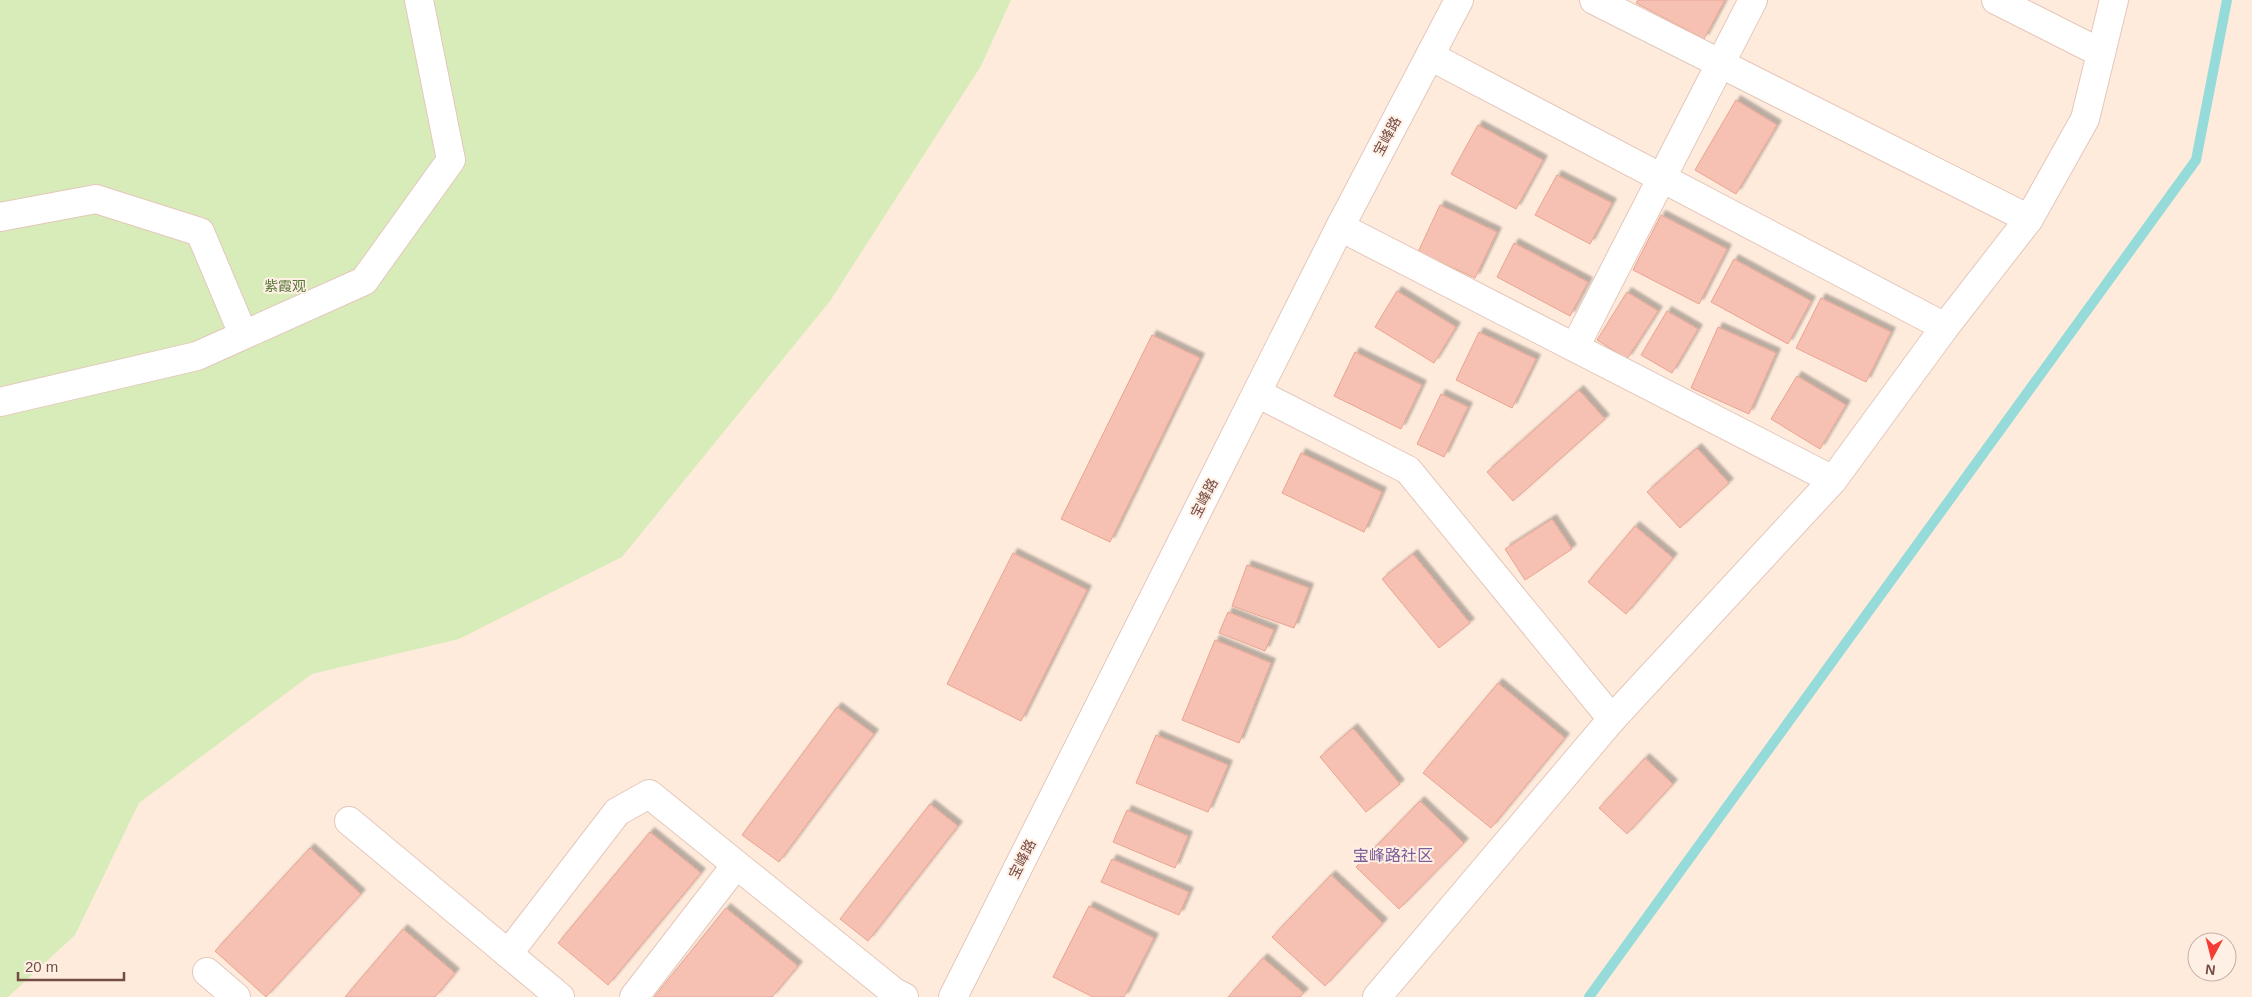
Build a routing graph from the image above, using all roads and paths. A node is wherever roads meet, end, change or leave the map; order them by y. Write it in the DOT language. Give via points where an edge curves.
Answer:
graph roads {
  1 [pos="419,0"];
  2 [pos="1459,0"];
  3 [pos="1594,0"];
  4 [pos="1753,0"];
  5 [pos="1996,0"];
  6 [pos="2114,0"];
  7 [pos="2101,53"];
  8 [pos="1430,56"];
  9 [pos="1721,64"];
  10 [pos="1662,178"];
  11 [pos="0,217"];
  12 [pos="2029,218"];
  13 [pos="1340,227"];
  14 [pos="1944,328"];
  15 [pos="243,334"];
  16 [pos="1575,347"];
  17 [pos="1257,393"];
  18 [pos="0,402"];
  19 [pos="1833,480"];
  20 [pos="1612,719"];
  21 [pos="349,821"];
  22 [pos="736,865"];
  23 [pos="508,954"];
  24 [pos="207,972"];
  25 [pos="236,997"];
  26 [pos="560,997"];
  27 [pos="634,997"];
  28 [pos="904,997"];
  29 [pos="953,997"];
  30 [pos="1377,997"];
  1 -- 15 [label="street" via="451,160 364,281"];
  2 -- 8 [label="street, 宝峰路"];
  3 -- 9 [label="street"];
  4 -- 9 [label="street"];
  5 -- 7 [label="street"];
  6 -- 7 [label="street"];
  7 -- 12 [label="street" via="2085,119"];
  8 -- 10 [label="street"];
  8 -- 13 [label="street, 宝峰路"];
  9 -- 10 [label="street"];
  9 -- 12 [label="street"];
  10 -- 14 [label="street"];
  10 -- 16 [label="street"];
  11 -- 15 [label="street" via="96,199 200,232"];
  12 -- 14 [label="street"];
  13 -- 16 [label="street"];
  13 -- 17 [label="street, 宝峰路"];
  14 -- 19 [label="street"];
  15 -- 18 [label="street" via="197,356"];
  16 -- 19 [label="street"];
  17 -- 20 [label="street" via="1408,470"];
  17 -- 29 [label="street, 宝峰路"];
  19 -- 20 [label="street"];
  20 -- 30 [label="street"];
  21 -- 23 [label="street"];
  22 -- 23 [label="street" via="649,794 617,812"];
  22 -- 27 [label="street"];
  22 -- 28 [label="street"];
  23 -- 26 [label="street"];
  24 -- 25 [label="street"];
}
